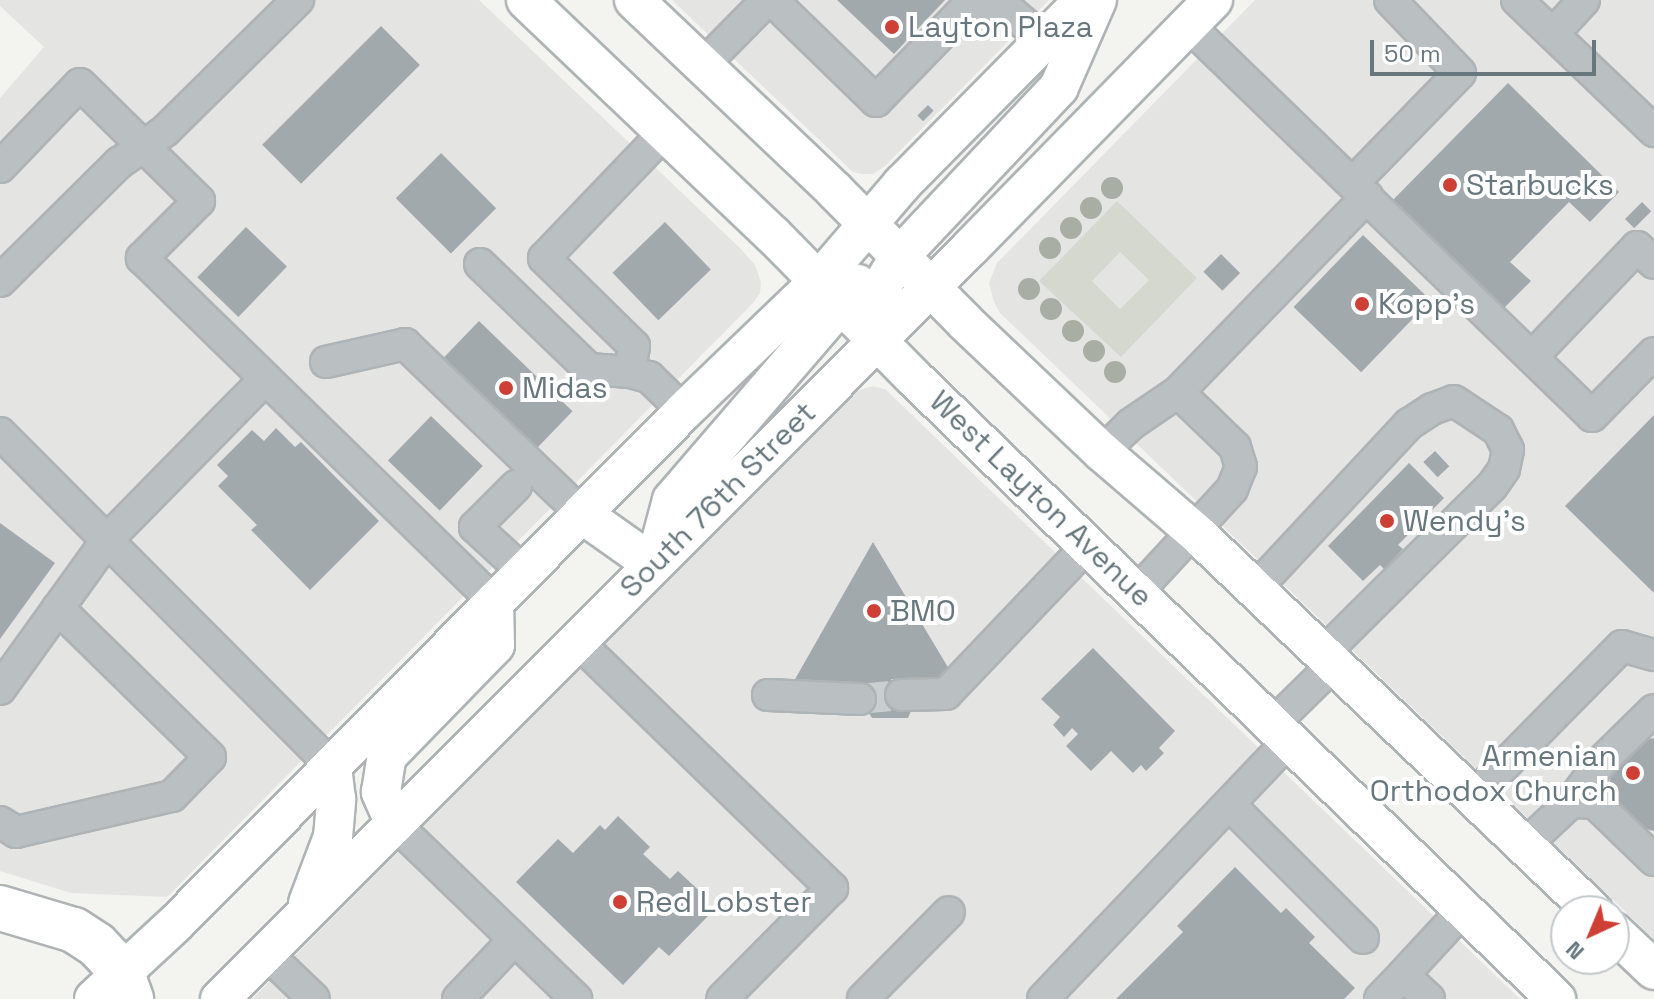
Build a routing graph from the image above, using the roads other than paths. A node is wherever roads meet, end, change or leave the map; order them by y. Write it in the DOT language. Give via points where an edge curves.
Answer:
graph roads {
  1 [pos="297,0"];
  2 [pos="526,0"];
  3 [pos="634,0"];
  4 [pos="769,0"];
  5 [pos="1084,0"];
  6 [pos="1097,0"];
  7 [pos="1390,0"];
  8 [pos="1517,0"];
  9 [pos="1584,0"];
  10 [pos="1200,13"];
  11 [pos="1553,34"];
  12 [pos="1045,41"];
  13 [pos="703,65"];
  14 [pos="666,131"];
  15 [pos="1654,131"];
  16 [pos="143,145"];
  17 [pos="0,167"];
  18 [pos="1360,190"];
  19 [pos="868,224"];
  20 [pos="899,257"];
  21 [pos="1654,263"];
  22 [pos="480,264"];
  23 [pos="0,281"];
  24 [pos="929,288"];
  25 [pos="831,293"];
  26 [pos="877,339"];
  27 [pos="1654,353"];
  28 [pos="1532,357"];
  29 [pos="326,362"];
  30 [pos="630,372"];
  31 [pos="265,379"];
  32 [pos="1178,392"];
  33 [pos="684,411"];
  34 [pos="0,433"];
  35 [pos="1102,452"];
  36 [pos="516,486"];
  37 [pos="582,514"];
  38 [pos="1195,532"];
  39 [pos="107,540"];
  40 [pos="1088,545"];
  41 [pos="654,565"];
  42 [pos="524,572"];
  43 [pos="1255,589"];
  44 [pos="1138,591"];
  45 [pos="494,602"];
  46 [pos="58,608"];
  47 [pos="578,642"];
  48 [pos="1654,655"];
  49 [pos="1328,659"];
  50 [pos="0,689"];
  51 [pos="768,695"];
  52 [pos="901,695"];
  53 [pos="860,699"];
  54 [pos="1654,710"];
  55 [pos="1283,731"];
  56 [pos="332,766"];
  57 [pos="1473,797"];
  58 [pos="1571,802"];
  59 [pos="1230,805"];
  60 [pos="0,822"];
  61 [pos="395,824"];
  62 [pos="1524,846"];
  63 [pos="1654,860"];
  64 [pos="1576,895"];
  65 [pos="0,908"];
  66 [pos="1463,910"];
  67 [pos="949,912"];
  68 [pos="303,917"];
  69 [pos="1363,938"];
  70 [pos="514,940"];
  71 [pos="1630,944"];
  72 [pos="266,953"];
  73 [pos="1650,959"];
  74 [pos="1403,975"];
  75 [pos="115,990"];
  76 [pos="220,999"];
  77 [pos="314,999"];
  78 [pos="458,999"];
  79 [pos="576,999"];
  80 [pos="722,999"];
  81 [pos="863,999"];
  82 [pos="1043,999"];
  83 [pos="1380,999"];
  84 [pos="1429,999"];
  85 [pos="1556,999"];
  1 -- 16 [label="lane" via="165,131"];
  2 -- 14 [label="main road, West Layton Avenue"];
  3 -- 13 [label="main road"];
  4 -- 12 [label="lane" via="876,101 969,5 1005,7"];
  4 -- 13 [label="lane"];
  5 -- 12 [label="main road"];
  6 -- 20 [label="main road" via="1059,87"];
  7 -- 18 [label="lane" via="1460,73"];
  8 -- 11 [label="lane"];
  9 -- 11 [label="lane"];
  10 -- 18 [label="lane"];
  10 -- 24 [label="main road, South 76th Street"];
  11 -- 15 [label="lane"];
  12 -- 19 [label="main road"];
  13 -- 19 [label="main road"];
  14 -- 25 [label="main road, West Layton Avenue"];
  14 -- 30 [label="lane" via="544,258 634,346"];
  16 -- 17 [label="lane" via="80,84"];
  16 -- 23 [label="lane"];
  16 -- 31 [label="lane" via="199,201 142,258"];
  18 -- 28 [label="lane"];
  18 -- 32 [label="lane"];
  19 -- 20 [label="main road"];
  19 -- 25 [label="main road"];
  20 -- 24 [label="main road"];
  20 -- 26 [label="main road" via="874,299"];
  21 -- 28 [label="lane" via="1637,247"];
  22 -- 30 [label="lane" via="589,369"];
  24 -- 26 [label="main road, South 76th Street"];
  24 -- 35 [label="main road"];
  25 -- 26 [label="main road, West Layton Avenue"];
  25 -- 33 [label="main road"];
  25 -- 41 [label="main road" via="672,500"];
  26 -- 40 [label="main road, West Layton Avenue"];
  26 -- 41 [label="main road, South 76th Street"];
  27 -- 28 [label="lane" via="1592,416"];
  29 -- 37 [label="lane" via="405,344"];
  30 -- 33 [label="lane" via="649,377"];
  31 -- 39 [label="lane"];
  31 -- 45 [label="lane"];
  32 -- 35 [label="lane" via="1131,424"];
  32 -- 38 [label="lane" via="1235,447 1241,467 1232,489"];
  33 -- 37 [label="main road"];
  34 -- 39 [label="lane"];
  35 -- 38 [label="main road"];
  36 -- 42 [label="lane" via="475,527"];
  37 -- 41 [label="main road"];
  37 -- 42 [label="main road"];
  38 -- 43 [label="main road"];
  38 -- 44 [label="lane"];
  39 -- 46 [label="lane"];
  39 -- 56 [label="lane"];
  40 -- 44 [label="main road, West Layton Avenue"];
  40 -- 52 [label="lane" via="946,694"];
  41 -- 47 [label="main road, South 76th Street"];
  42 -- 45 [label="main road"];
  43 -- 49 [label="main road"];
  43 -- 49 [label="lane" via="1409,424 1454,401 1498,430 1508,450 1504,469 1492,486"];
  44 -- 55 [label="main road, West Layton Avenue"];
  45 -- 56 [label="main road"];
  45 -- 61 [label="main road" via="495,645 387,756 381,792"];
  46 -- 50 [label="lane"];
  46 -- 60 [label="lane" via="210,757 172,796 16,832"];
  47 -- 61 [label="main road, South 76th Street"];
  47 -- 80 [label="lane" via="832,888"];
  48 -- 57 [label="lane" via="1622,646"];
  49 -- 55 [label="lane"];
  49 -- 57 [label="main road"];
  51 -- 53 [label="lane"];
  54 -- 58 [label="lane" via="1601,762"];
  55 -- 59 [label="lane"];
  55 -- 66 [label="main road, West Layton Avenue"];
  56 -- 68 [label="main road" via="333,837"];
  56 -- 75 [label="main road"];
  57 -- 62 [label="main road"];
  58 -- 62 [label="lane"];
  58 -- 63 [label="lane" via="1595,803"];
  59 -- 69 [label="lane"];
  59 -- 82 [label="lane"];
  61 -- 68 [label="main road, South 76th Street"];
  61 -- 70 [label="lane"];
  62 -- 64 [label="main road"];
  65 -- 75 [label="highway" via="74,930 97,945"];
  66 -- 74 [label="lane"];
  66 -- 85 [label="main road, West Layton Avenue"];
  67 -- 81 [label="lane"];
  68 -- 72 [label="main road, South 76th Street"];
  70 -- 78 [label="lane"];
  70 -- 79 [label="lane"];
  71 -- 73 [label="main road"];
  72 -- 76 [label="main road, South 76th Street"];
  72 -- 77 [label="lane"];
  74 -- 83 [label="lane"];
  74 -- 84 [label="lane"];
}
